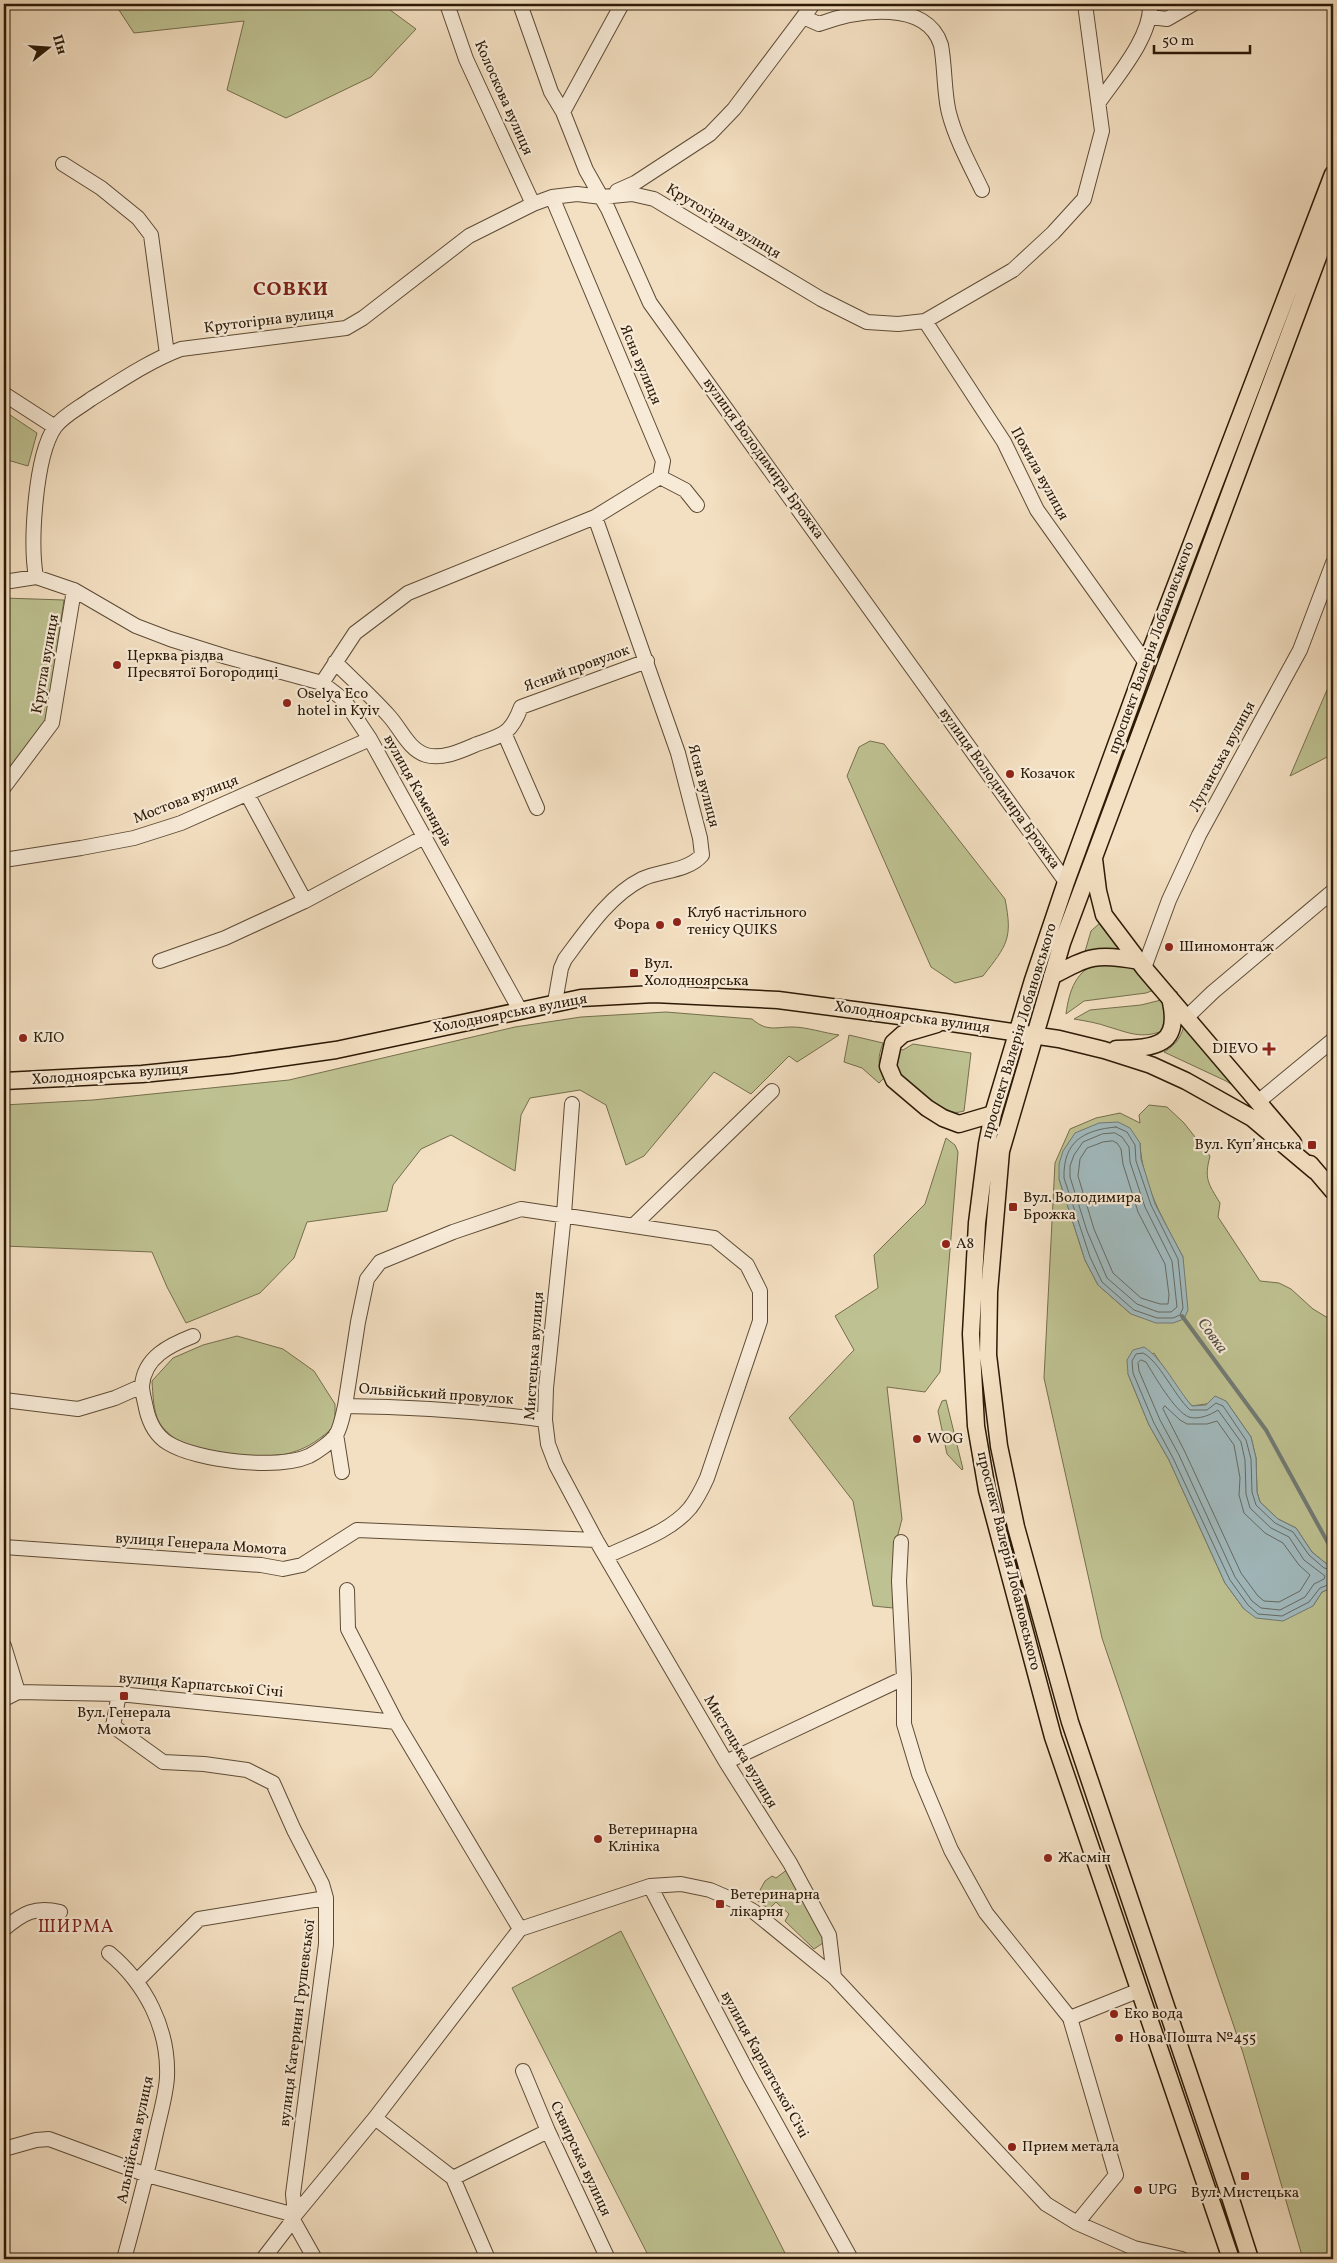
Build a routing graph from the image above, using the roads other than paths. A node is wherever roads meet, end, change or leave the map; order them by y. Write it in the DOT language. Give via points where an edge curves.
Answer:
graph roads {
  1 [pos="446,4"];
  2 [pos="520,4"];
  3 [pos="622,4"];
  4 [pos="813,4"];
  5 [pos="1085,4"];
  6 [pos="1193,4"];
  7 [pos="1150,10"];
  8 [pos="803,17"];
  9 [pos="1099,102"];
  10 [pos="563,112"];
  11 [pos="63,164"];
  12 [pos="1333,174"];
  13 [pos="982,190"];
  14 [pos="552,197"];
  15 [pos="602,197"];
  16 [pos="533,204"];
  17 [pos="1333,216"];
  18 [pos="925,320"];
  19 [pos="168,354"];
  20 [pos="4,394"];
  21 [pos="55,427"];
  22 [pos="660,477"];
  23 [pos="697,505"];
  24 [pos="595,516"];
  25 [pos="1333,563"];
  26 [pos="36,577"];
  27 [pos="4,582"];
  28 [pos="74,590"];
  29 [pos="647,661"];
  30 [pos="335,662"];
  31 [pos="1146,663"];
  32 [pos="322,683"];
  33 [pos="505,735"];
  34 [pos="370,739"];
  35 [pos="4,787"];
  36 [pos="247,794"];
  37 [pos="537,808"];
  38 [pos="424,837"];
  39 [pos="1094,854"];
  40 [pos="4,860"];
  41 [pos="1066,882"];
  42 [pos="1333,892"];
  43 [pos="305,900"];
  44 [pos="160,961"];
  45 [pos="1141,964"];
  46 [pos="1052,976"];
  47 [pos="1169,996"];
  48 [pos="555,1002"];
  49 [pos="520,1010"];
  50 [pos="1188,1017"];
  51 [pos="945,1022"];
  52 [pos="1017,1034"];
  53 [pos="1035,1036"];
  54 [pos="1333,1040"];
  55 [pos="1104,1050"];
  56 [pos="4,1081"];
  57 [pos="772,1091"];
  58 [pos="1259,1101"];
  59 [pos="572,1104"];
  60 [pos="993,1114"];
  61 [pos="1316,1171"];
  62 [pos="1333,1191"];
  63 [pos="564,1214"];
  64 [pos="634,1225"];
  65 [pos="193,1336"];
  66 [pos="142,1386"];
  67 [pos="4,1400"];
  68 [pos="345,1406"];
  69 [pos="545,1420"];
  70 [pos="336,1434"];
  71 [pos="342,1472"];
  72 [pos="596,1540"];
  73 [pos="901,1542"];
  74 [pos="4,1548"];
  75 [pos="606,1556"];
  76 [pos="347,1590"];
  77 [pos="4,1646"];
  78 [pos="904,1678"];
  79 [pos="18,1692"];
  80 [pos="119,1694"];
  81 [pos="4,1699"];
  82 [pos="396,1722"];
  83 [pos="726,1762"];
  84 [pos="650,1886"];
  85 [pos="326,1898"];
  86 [pos="60,1912"];
  87 [pos="4,1929"];
  88 [pos="520,1929"];
  89 [pos="109,1953"];
  90 [pos="834,1977"];
  91 [pos="137,1981"];
  92 [pos="1140,1990"];
  93 [pos="1070,2018"];
  94 [pos="523,2071"];
  95 [pos="375,2118"];
  96 [pos="548,2131"];
  97 [pos="4,2149"];
  98 [pos="146,2175"];
  99 [pos="453,2178"];
  100 [pos="294,2218"];
  101 [pos="1077,2223"];
  102 [pos="124,2259"];
  103 [pos="263,2259"];
  104 [pos="315,2259"];
  105 [pos="488,2259"];
  106 [pos="608,2259"];
  107 [pos="851,2259"];
  108 [pos="1182,2259"];
  109 [pos="1231,2259"];
  110 [pos="1250,2259"];
  1 -- 16 [label="street, Колоскова вулиця" via="466,58"];
  2 -- 10 [label="street, вулиця Володимира Брожка" via="551,92"];
  3 -- 10 [label="street"];
  4 -- 8 [label="street"];
  5 -- 9 [label="street, Крутогірна вулиця"];
  6 -- 7 [label="street" via="1167,20"];
  7 -- 9 [label="street" via="1134,50"];
  8 -- 13 [label="street" via="819,24 868,8 898,5 925,15 936,29 941,46 948,111"];
  8 -- 15 [label="street" via="734,109 710,134 635,183"];
  9 -- 18 [label="street, Крутогірна вулиця" via="1102,131 1084,199 1013,270"];
  10 -- 15 [label="street, вулиця Володимира Брожка" via="586,170"];
  11 -- 19 [label="street" via="101,188 138,218 151,236"];
  12 -- 31 [label="main road, проспект Валерія Лобановського"];
  14 -- 15 [label="street, Крутогірна вулиця" via="577,194"];
  14 -- 16 [label="street, Крутогірна вулиця"];
  14 -- 22 [label="street, Ясна вулиця" via="663,461"];
  15 -- 18 [label="street, Крутогірна вулиця" via="632,194 654,199 821,299 867,322 898,324"];
  15 -- 41 [label="street, вулиця Володимира Брожка" via="650,303"];
  16 -- 19 [label="street, Крутогірна вулиця" via="469,236 346,328 181,349"];
  17 -- 39 [label="main road, проспект Валерія Лобановського"];
  18 -- 31 [label="street, Похила вулиця" via="1004,442 1037,510"];
  19 -- 21 [label="street, Крутогірна вулиця" via="66,416"];
  20 -- 21 [label="street"];
  21 -- 26 [label="street, Крутогірна вулиця" via="41,469 34,522"];
  22 -- 23 [label="street" via="685,490"];
  22 -- 24 [label="street"];
  24 -- 29 [label="street, Ясна вулиця"];
  24 -- 30 [label="street" via="408,593 355,633"];
  25 -- 45 [label="street, Луганська вулиця" via="1300,650 1199,835"];
  26 -- 27 [label="street, вулиця Каменярів"];
  26 -- 28 [label="street, вулиця Каменярів"];
  28 -- 32 [label="street, вулиця Каменярів" via="136,626 170,639"];
  28 -- 35 [label="street, Кругла вулиця" via="52,723"];
  29 -- 33 [label="street, Ясний провулок" via="521,707"];
  29 -- 48 [label="street, Ясна вулиця" via="678,753 702,855 690,865 643,879 614,900 566,959 561,968"];
  30 -- 32 [label="street"];
  30 -- 33 [label="street" via="389,716 409,744 425,755 439,756"];
  31 -- 41 [label="main road, проспект Валерія Лобановського"];
  32 -- 34 [label="street, вулиця Каменярів" via="344,700"];
  33 -- 37 [label="street"];
  34 -- 36 [label="street, Мостова вулиця"];
  34 -- 38 [label="street, вулиця Каменярів"];
  36 -- 40 [label="street, Мостова вулиця" via="181,823 134,838"];
  36 -- 43 [label="street"];
  38 -- 43 [label="street"];
  38 -- 49 [label="street, вулиця Каменярів"];
  39 -- 45 [label="main road" via="1104,914"];
  39 -- 46 [label="main road, проспект Валерія Лобановського"];
  41 -- 52 [label="main road, проспект Валерія Лобановського"];
  42 -- 50 [label="street" via="1213,992"];
  43 -- 44 [label="street" via="225,938"];
  45 -- 46 [label="main road" via="1110,956 1094,957"];
  45 -- 47 [label="main road"];
  46 -- 53 [label="main road, проспект Валерія Лобановського"];
  47 -- 50 [label="main road"];
  47 -- 55 [label="main road" via="1174,1016 1172,1032 1160,1043 1147,1048"];
  48 -- 49 [label="main road, Холодноярська вулиця"];
  48 -- 51 [label="main road, Холодноярська вулиця" via="654,994 760,999"];
  49 -- 56 [label="main road, Холодноярська вулиця" via="336,1050 240,1064 142,1074"];
  50 -- 58 [label="main road"];
  51 -- 52 [label="main road, Холодноярська вулиця"];
  51 -- 60 [label="main road" via="903,1034 893,1043 888,1066 894,1080 927,1108 959,1124"];
  52 -- 53 [label="main road"];
  52 -- 60 [label="main road, проспект Валерія Лобановського"];
  53 -- 55 [label="main road"];
  53 -- 110 [label="main road, проспект Валерія Лобановського" via="1001,1151 989,1292 988,1355 998,1446 1016,1527 1070,1722"];
  54 -- 58 [label="street"];
  55 -- 61 [label="main road" via="1151,1065 1186,1081 1252,1118"];
  57 -- 64 [label="street"];
  58 -- 61 [label="main road"];
  59 -- 63 [label="street, Мистецька вулиця"];
  60 -- 92 [label="main road, проспект Валерія Лобановського" via="986,1146 974,1276 971,1343 976,1426 987,1490 1054,1738"];
  61 -- 62 [label="main road"];
  63 -- 64 [label="street"];
  63 -- 68 [label="street" via="521,1209 380,1262 367,1279"];
  63 -- 69 [label="street, Мистецька вулиця"];
  64 -- 75 [label="street" via="714,1238 732,1251 748,1265 760,1291 760,1321 699,1496 689,1510 662,1530"];
  65 -- 66 [label="street" via="159,1353 148,1366"];
  66 -- 67 [label="street" via="78,1409"];
  66 -- 70 [label="street" via="148,1420 156,1432 166,1442 193,1455 276,1462 309,1456"];
  68 -- 69 [label="street, Ольвійський провулок" via="479,1411"];
  68 -- 70 [label="street, Ольвійський провулок"];
  69 -- 72 [label="street, Мистецька вулиця" via="548,1444 556,1465"];
  70 -- 71 [label="street"];
  72 -- 74 [label="street, вулиця Генерала Момота" via="357,1530 302,1565 283,1569"];
  72 -- 75 [label="street, Мистецька вулиця"];
  73 -- 78 [label="street" via="898,1581"];
  75 -- 83 [label="street, Мистецька вулиця"];
  76 -- 82 [label="street" via="348,1629"];
  77 -- 79 [label="street"];
  78 -- 83 [label="street"];
  78 -- 93 [label="street" via="904,1724 919,1774 951,1850 986,1913"];
  79 -- 80 [label="street, вулиця Карпатської Січі"];
  79 -- 81 [label="street, вулиця Карпатської Січі"];
  80 -- 82 [label="street, вулиця Карпатської Січі"];
  80 -- 85 [label="street, вулиця Катерини Грушевської" via="113,1726 163,1762 247,1770 273,1784"];
  82 -- 88 [label="street"];
  83 -- 90 [label="street, Мистецька вулиця" via="790,1862 830,1935"];
  84 -- 88 [label="street"];
  84 -- 90 [label="street" via="681,1884 710,1890 733,1900 753,1911"];
  84 -- 107 [label="street, вулиця Карпатської Січі" via="749,2075"];
  85 -- 91 [label="street" via="200,1919"];
  85 -- 100 [label="street, вулиця Катерини Грушевської" via="326,1944 293,2194"];
  86 -- 87 [label="street" via="36,1909 16,1918"];
  88 -- 95 [label="street"];
  89 -- 91 [label="street, Альпійська вулиця"];
  90 -- 101 [label="street" via="1046,2204"];
  91 -- 98 [label="street, Альпійська вулиця" via="149,1998 166,2055 167,2078"];
  92 -- 93 [label="street"];
  92 -- 109 [label="main road, проспект Валерія Лобановського"];
  93 -- 101 [label="street" via="1116,2174"];
  94 -- 96 [label="street, Сквирська вулиця"];
  95 -- 99 [label="street"];
  95 -- 100 [label="street"];
  96 -- 99 [label="street"];
  96 -- 106 [label="street, Сквирська вулиця"];
  97 -- 98 [label="street" via="49,2139"];
  98 -- 100 [label="street"];
  98 -- 102 [label="street, Альпійська вулиця"];
  99 -- 105 [label="street"];
  100 -- 103 [label="street"];
  100 -- 104 [label="street"];
  101 -- 108 [label="street" via="1134,2248"];
}
